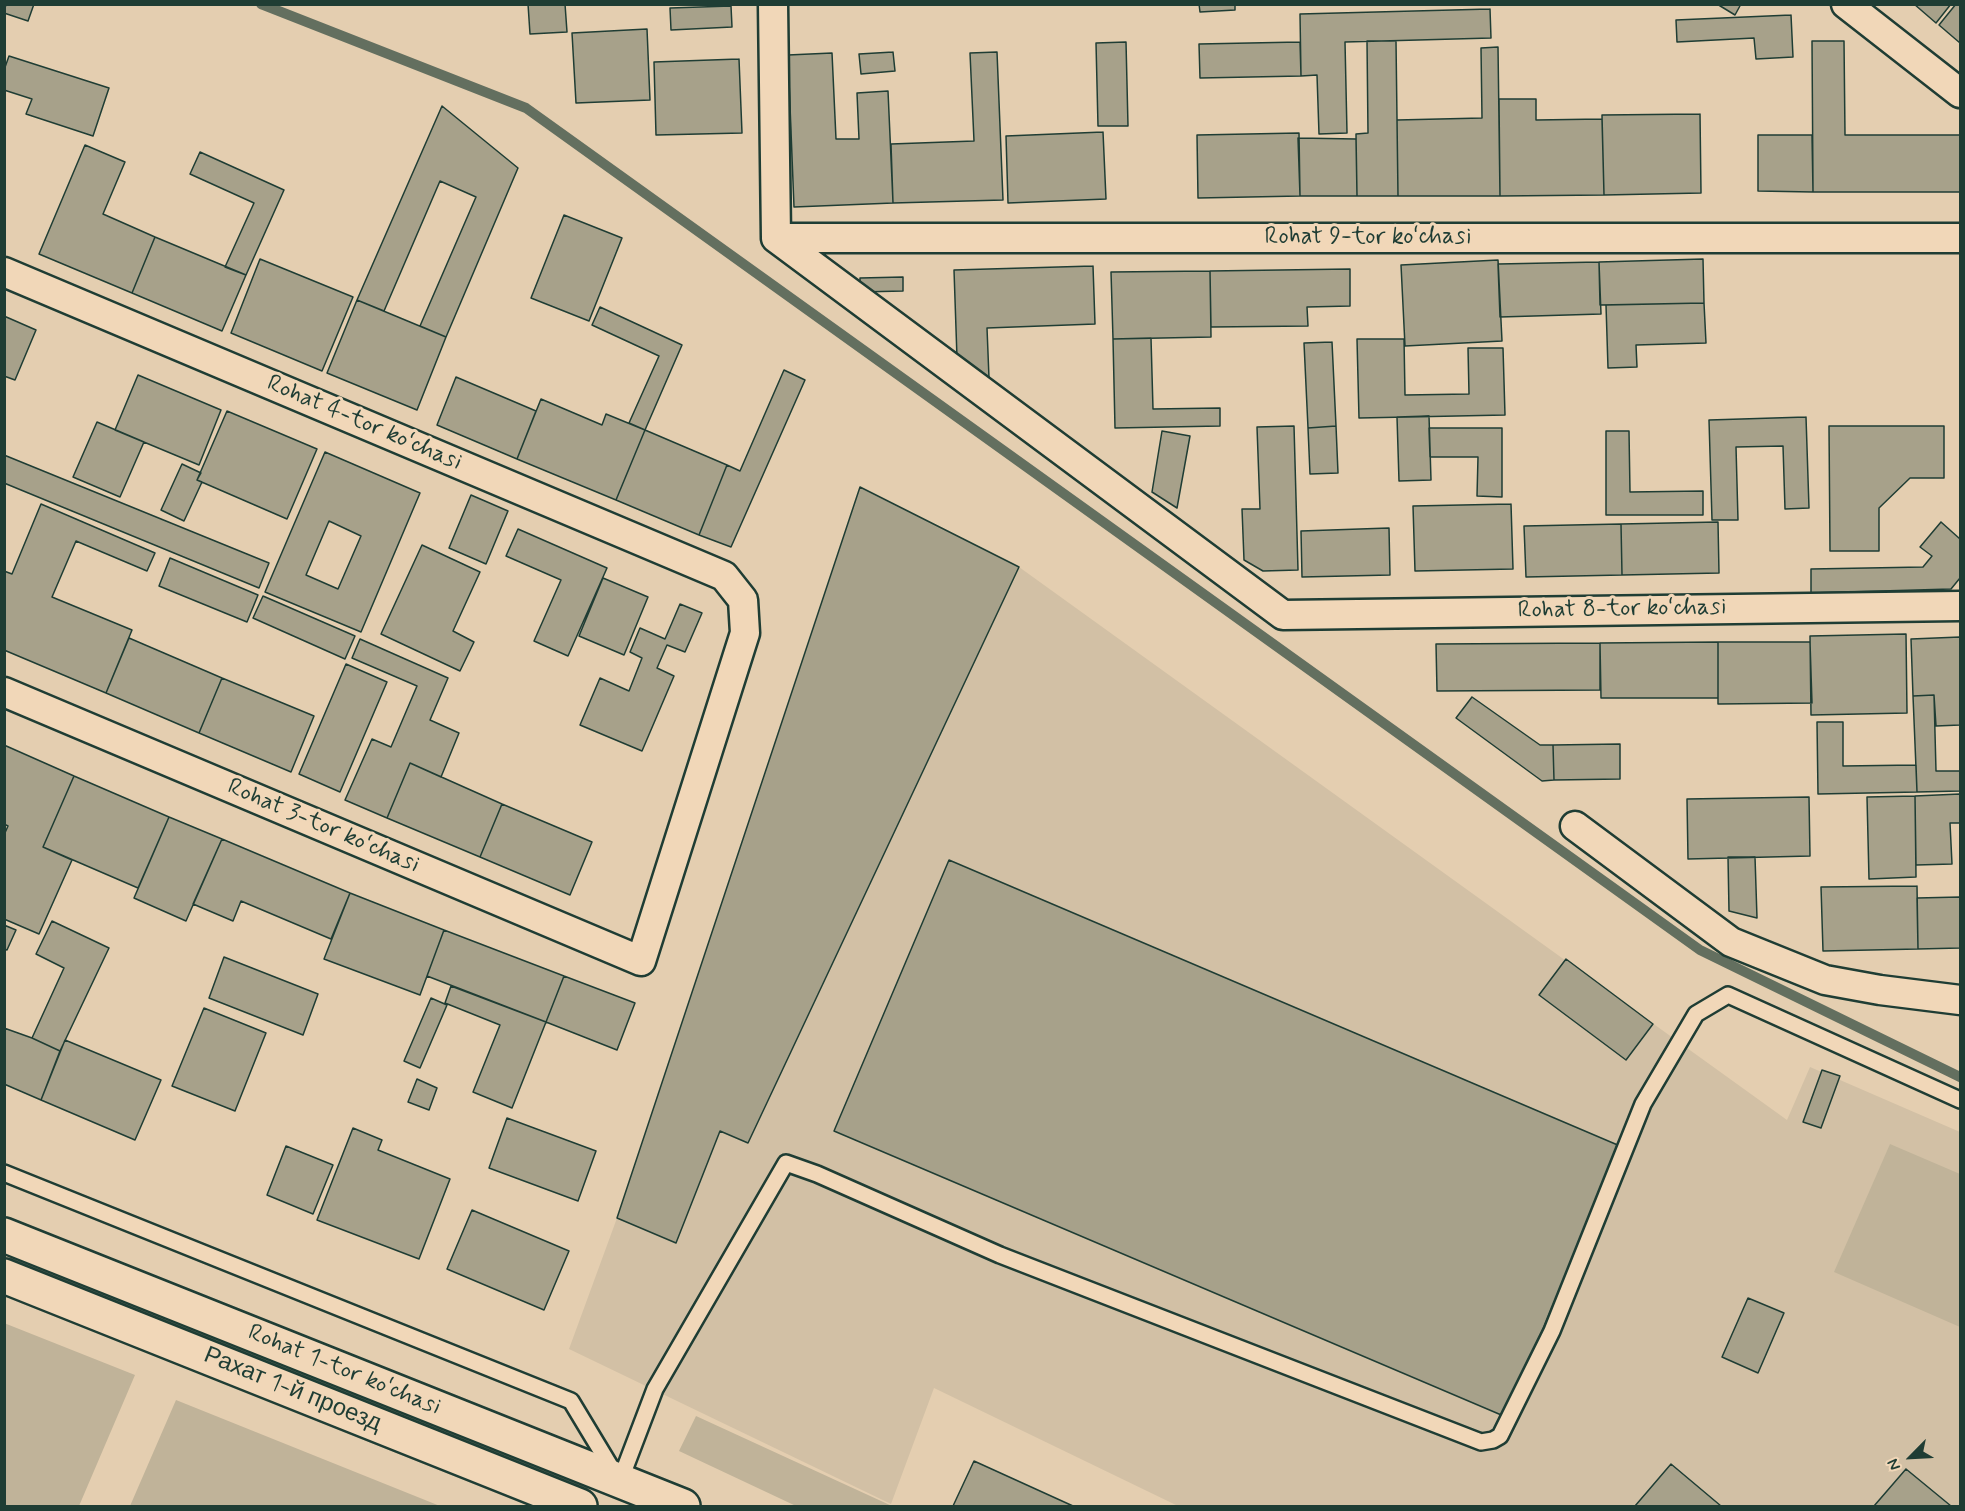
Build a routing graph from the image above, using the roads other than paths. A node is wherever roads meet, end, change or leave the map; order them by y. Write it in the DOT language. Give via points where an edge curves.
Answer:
graph roads {
  1 [pos="772,4"];
  2 [pos="1846,4"];
  3 [pos="1960,93"];
  4 [pos="776,238"];
  5 [pos="1960,238"];
  6 [pos="4,272"];
  7 [pos="1960,606"];
  8 [pos="4,692"];
  9 [pos="1575,826"];
  10 [pos="641,961"];
  11 [pos="1960,1000"];
  12 [pos="1960,1100"];
  13 [pos="4,1173"];
  14 [pos="4,1235"];
  15 [pos="4,1276"];
  16 [pos="620,1481"];
  17 [pos="580,1506"];
  18 [pos="683,1506"];
  1 -- 4 [label="street"];
  2 -- 3 [label="street"];
  4 -- 5 [label="street, Rohat 9-tor ko‘chasi"];
  4 -- 7 [label="street, Rohat 8-tor ko‘chasi" via="1283,615"];
  6 -- 10 [label="street, Rohat 4-tor ko‘chasi" via="724,576 743,600 745,633"];
  8 -- 10 [label="street, Rohat 3-tor ko‘chasi"];
  9 -- 11 [label="street" via="1731,942 1826,980"];
  12 -- 16 [label="lane" via="1728,995 1696,1014 1643,1104 1552,1331 1500,1436 1481,1442 1000,1255 786,1164 655,1389"];
  13 -- 16 [label="lane" via="571,1401"];
  14 -- 16 [label="street, Rohat 1-tor koʻchasi"];
  15 -- 17 [label="street, Рахат 1-й проезд"];
  16 -- 18 [label="street, Rohat 1-tor koʻchasi"];
}
